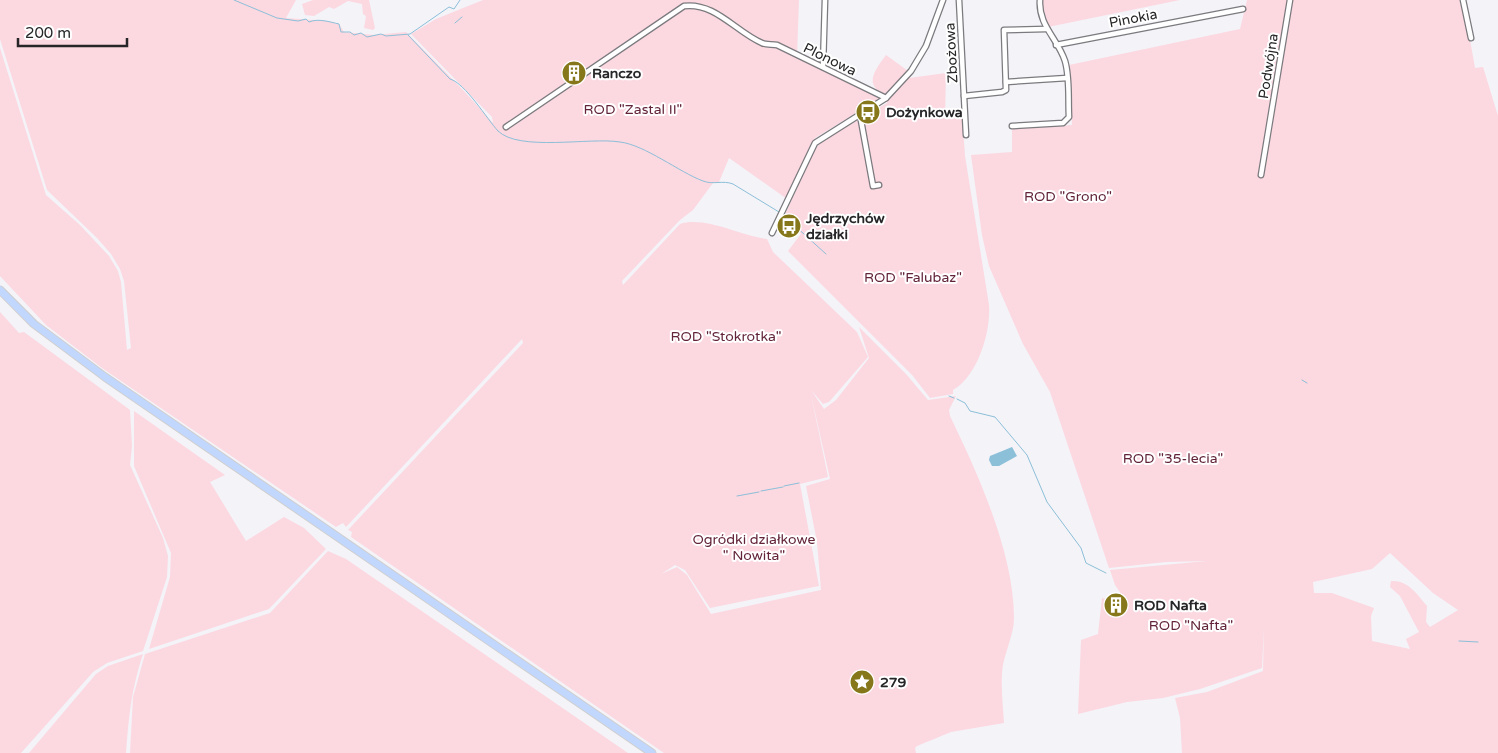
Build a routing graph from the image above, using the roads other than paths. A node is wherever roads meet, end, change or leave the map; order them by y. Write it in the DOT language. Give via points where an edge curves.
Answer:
graph roads {
  1 [pos="825,0"];
  2 [pos="943,0"];
  3 [pos="959,0"];
  4 [pos="1040,0"];
  5 [pos="1290,0"];
  6 [pos="1463,0"];
  7 [pos="1243,8"];
  8 [pos="1046,29"];
  9 [pos="1470,38"];
  10 [pos="1056,44"];
  11 [pos="823,67"];
  12 [pos="1067,78"];
  13 [pos="1006,82"];
  14 [pos="964,96"];
  15 [pos="886,98"];
  16 [pos="860,115"];
  17 [pos="1012,126"];
  18 [pos="506,127"];
  19 [pos="966,135"];
  20 [pos="1262,175"];
  21 [pos="879,184"];
  22 [pos="772,233"];
  23 [pos="0,290"];
  24 [pos="652,753"];
  1 -- 11 [label="street"];
  2 -- 15 [label="street" via="919,61"];
  3 -- 14 [label="street, Zbożowa"];
  4 -- 8 [label="street" via="1039,10"];
  5 -- 20 [label="street, Podwójna"];
  6 -- 9 [label="street"];
  7 -- 10 [label="street, Pinokia"];
  8 -- 10 [label="street"];
  8 -- 13 [label="street" via="1004,30"];
  10 -- 12 [label="street" via="1064,58"];
  11 -- 15 [label="street, Plonowa"];
  11 -- 18 [label="street, Plonowa" via="777,45 765,45 708,9 684,6"];
  12 -- 13 [label="street"];
  12 -- 17 [label="street" via="1069,117 1063,123"];
  13 -- 14 [label="street" via="1006,90 1002,92"];
  14 -- 19 [label="street, Zbożowa"];
  15 -- 16 [label="street"];
  16 -- 21 [label="street" via="872,186"];
  16 -- 22 [label="street" via="815,143"];
  23 -- 24 [label="main road" via="34,324 98,372"];
}
